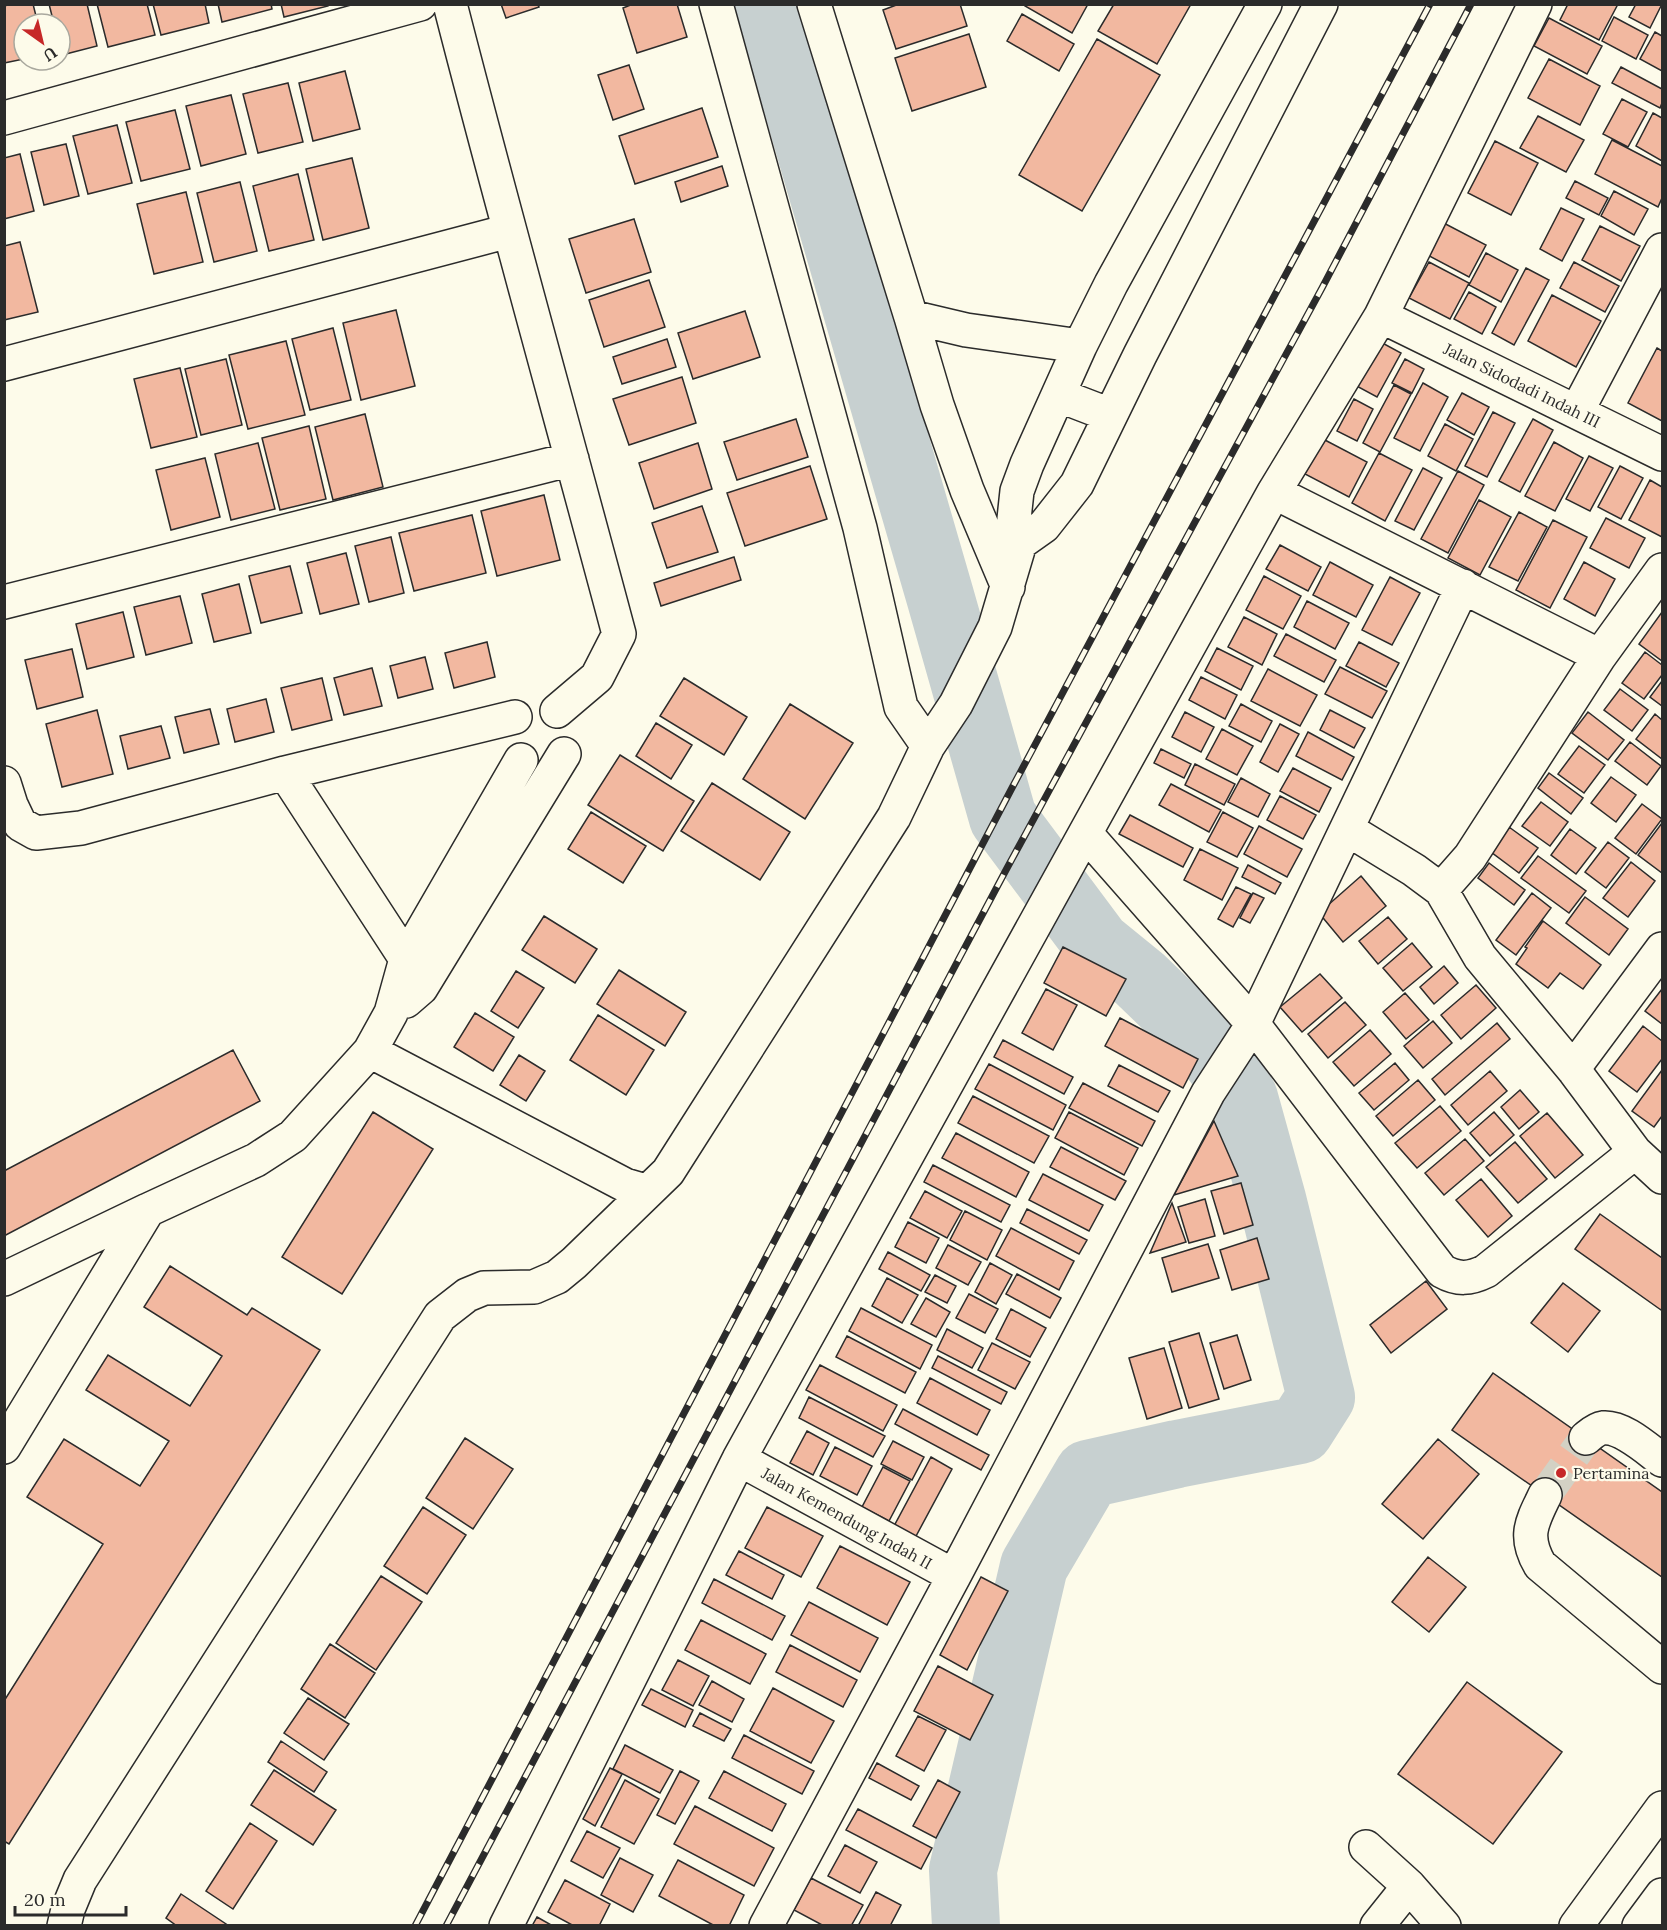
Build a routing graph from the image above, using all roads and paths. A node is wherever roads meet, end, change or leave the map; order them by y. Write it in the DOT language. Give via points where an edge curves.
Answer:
graph roads {
  1 [pos="420,4"];
  2 [pos="450,4"];
  3 [pos="716,4"];
  4 [pos="814,4"];
  5 [pos="1265,4"];
  6 [pos="1321,4"];
  7 [pos="1535,4"];
  8 [pos="4,118"];
  9 [pos="509,231"];
  10 [pos="1662,250"];
  11 [pos="1381,316"];
  12 [pos="911,317"];
  13 [pos="1080,346"];
  14 [pos="4,363"];
  15 [pos="1058,395"];
  16 [pos="1577,411"];
  17 [pos="1110,416"];
  18 [pos="1662,454"];
  19 [pos="572,459"];
  20 [pos="1274,492"];
  21 [pos="1020,543"];
  22 [pos="1662,570"];
  23 [pos="1463,586"];
  24 [pos="1008,587"];
  25 [pos="4,602"];
  26 [pos="1599,657"];
  27 [pos="557,711"];
  28 [pos="515,717"];
  29 [pos="928,746"];
  30 [pos="564,753"];
  31 [pos="521,760"];
  32 [pos="285,773"];
  33 [pos="4,783"];
  34 [pos="1347,829"];
  35 [pos="1086,834"];
  36 [pos="1441,890"];
  37 [pos="1662,949"];
  38 [pos="406,959"];
  39 [pos="421,988"];
  40 [pos="391,1013"];
  41 [pos="1253,1024"];
  42 [pos="370,1051"];
  43 [pos="1573,1069"];
  44 [pos="1635,1152"];
  45 [pos="1662,1177"];
  46 [pos="650,1188"];
  47 [pos="148,1210"];
  48 [pos="4,1279"];
  49 [pos="1586,1438"];
  50 [pos="4,1447"];
  51 [pos="739,1459"];
  52 [pos="1662,1460"];
  53 [pos="1545,1495"];
  54 [pos="954,1576"];
  55 [pos="1662,1667"];
  56 [pos="1662,1808"];
  57 [pos="1366,1847"];
  58 [pos="1409,1886"];
  59 [pos="1662,1895"];
  60 [pos="64,1926"];
  61 [pos="506,1926"];
  62 [pos="766,1926"];
  63 [pos="1377,1926"];
  64 [pos="1443,1926"];
  65 [pos="1576,1926"];
  66 [pos="1639,1926"];
  1 -- 8 [label="main road"];
  2 -- 9 [label="main road"];
  3 -- 29 [label="main road" via="860,528 901,707"];
  4 -- 12 [label="main road"];
  5 -- 13 [label="main road"];
  6 -- 17 [label="main road"];
  7 -- 11 [label="main road"];
  9 -- 14 [label="main road"];
  9 -- 19 [label="main road"];
  10 -- 16 [label="main road"];
  11 -- 16 [label="main road, Jalan Sidodadi Indah III"];
  11 -- 20 [label="main road"];
  12 -- 13 [label="main road" via="966,330"];
  12 -- 24 [label="main road" via="967,490"];
  13 -- 15 [label="main road"];
  15 -- 17 [label="main road"];
  15 -- 21 [label="main road" via="1017,491 1014,519"];
  16 -- 18 [label="main road, Jalan Sidodadi Indah III"];
  17 -- 21 [label="main road" via="1077,484 1044,526"];
  19 -- 25 [label="main road"];
  19 -- 27 [label="main road" via="619,634 597,677"];
  20 -- 23 [label="main road"];
  20 -- 35 [label="main road"];
  21 -- 24 [label="main road"];
  22 -- 26 [label="main road"];
  23 -- 26 [label="main road"];
  23 -- 34 [label="main road"];
  24 -- 29 [label="main road" via="995,627 956,704"];
  26 -- 36 [label="main road" via="1470,857"];
  27 -- 28 [label="main road" via="536,705"];
  27 -- 30 [label="main road" via="570,732"];
  28 -- 31 [label="main road" via="509,740"];
  28 -- 32 [label="main road"];
  29 -- 46 [label="main road" via="894,817 668,1172"];
  30 -- 31 [label="main road" via="543,766"];
  30 -- 39 [label="main road"];
  31 -- 38 [label="main road"];
  32 -- 33 [label="main road" via="81,828 36,833 20,824"];
  32 -- 38 [label="main road"];
  34 -- 36 [label="main road"];
  34 -- 41 [label="main road"];
  35 -- 41 [label="main road"];
  35 -- 51 [label="main road"];
  36 -- 43 [label="main road" via="1480,957"];
  37 -- 43 [label="main road"];
  38 -- 39 [label="main road"];
  38 -- 40 [label="main road"];
  39 -- 40 [label="main road"];
  40 -- 42 [label="main road"];
  41 -- 44 [label="main road" via="1442,1271 1452,1277 1473,1277 1486,1271"];
  41 -- 54 [label="main road" via="1208,1093"];
  42 -- 46 [label="main road" via="625,1185"];
  42 -- 47 [label="main road" via="293,1136 256,1160"];
  43 -- 44 [label="main road"];
  44 -- 45 [label="main road"];
  46 -- 60 [label="main road" via="557,1277 534,1287 484,1288 467,1295 440,1317 80,1880"];
  47 -- 48 [label="main road"];
  47 -- 50 [label="main road"];
  49 -- 52 [label="main road" via="1605,1428 1629,1436"];
  51 -- 54 [label="main road, Jalan Kemendung Indah II"];
  51 -- 61 [label="main road"];
  53 -- 55 [label="main road" via="1530,1533 1533,1553 1540,1564"];
  54 -- 62 [label="main road"];
  56 -- 65 [label="main road"];
  57 -- 58 [label="main road"];
  58 -- 63 [label="main road"];
  58 -- 64 [label="main road"];
  59 -- 66 [label="main road"];
}
